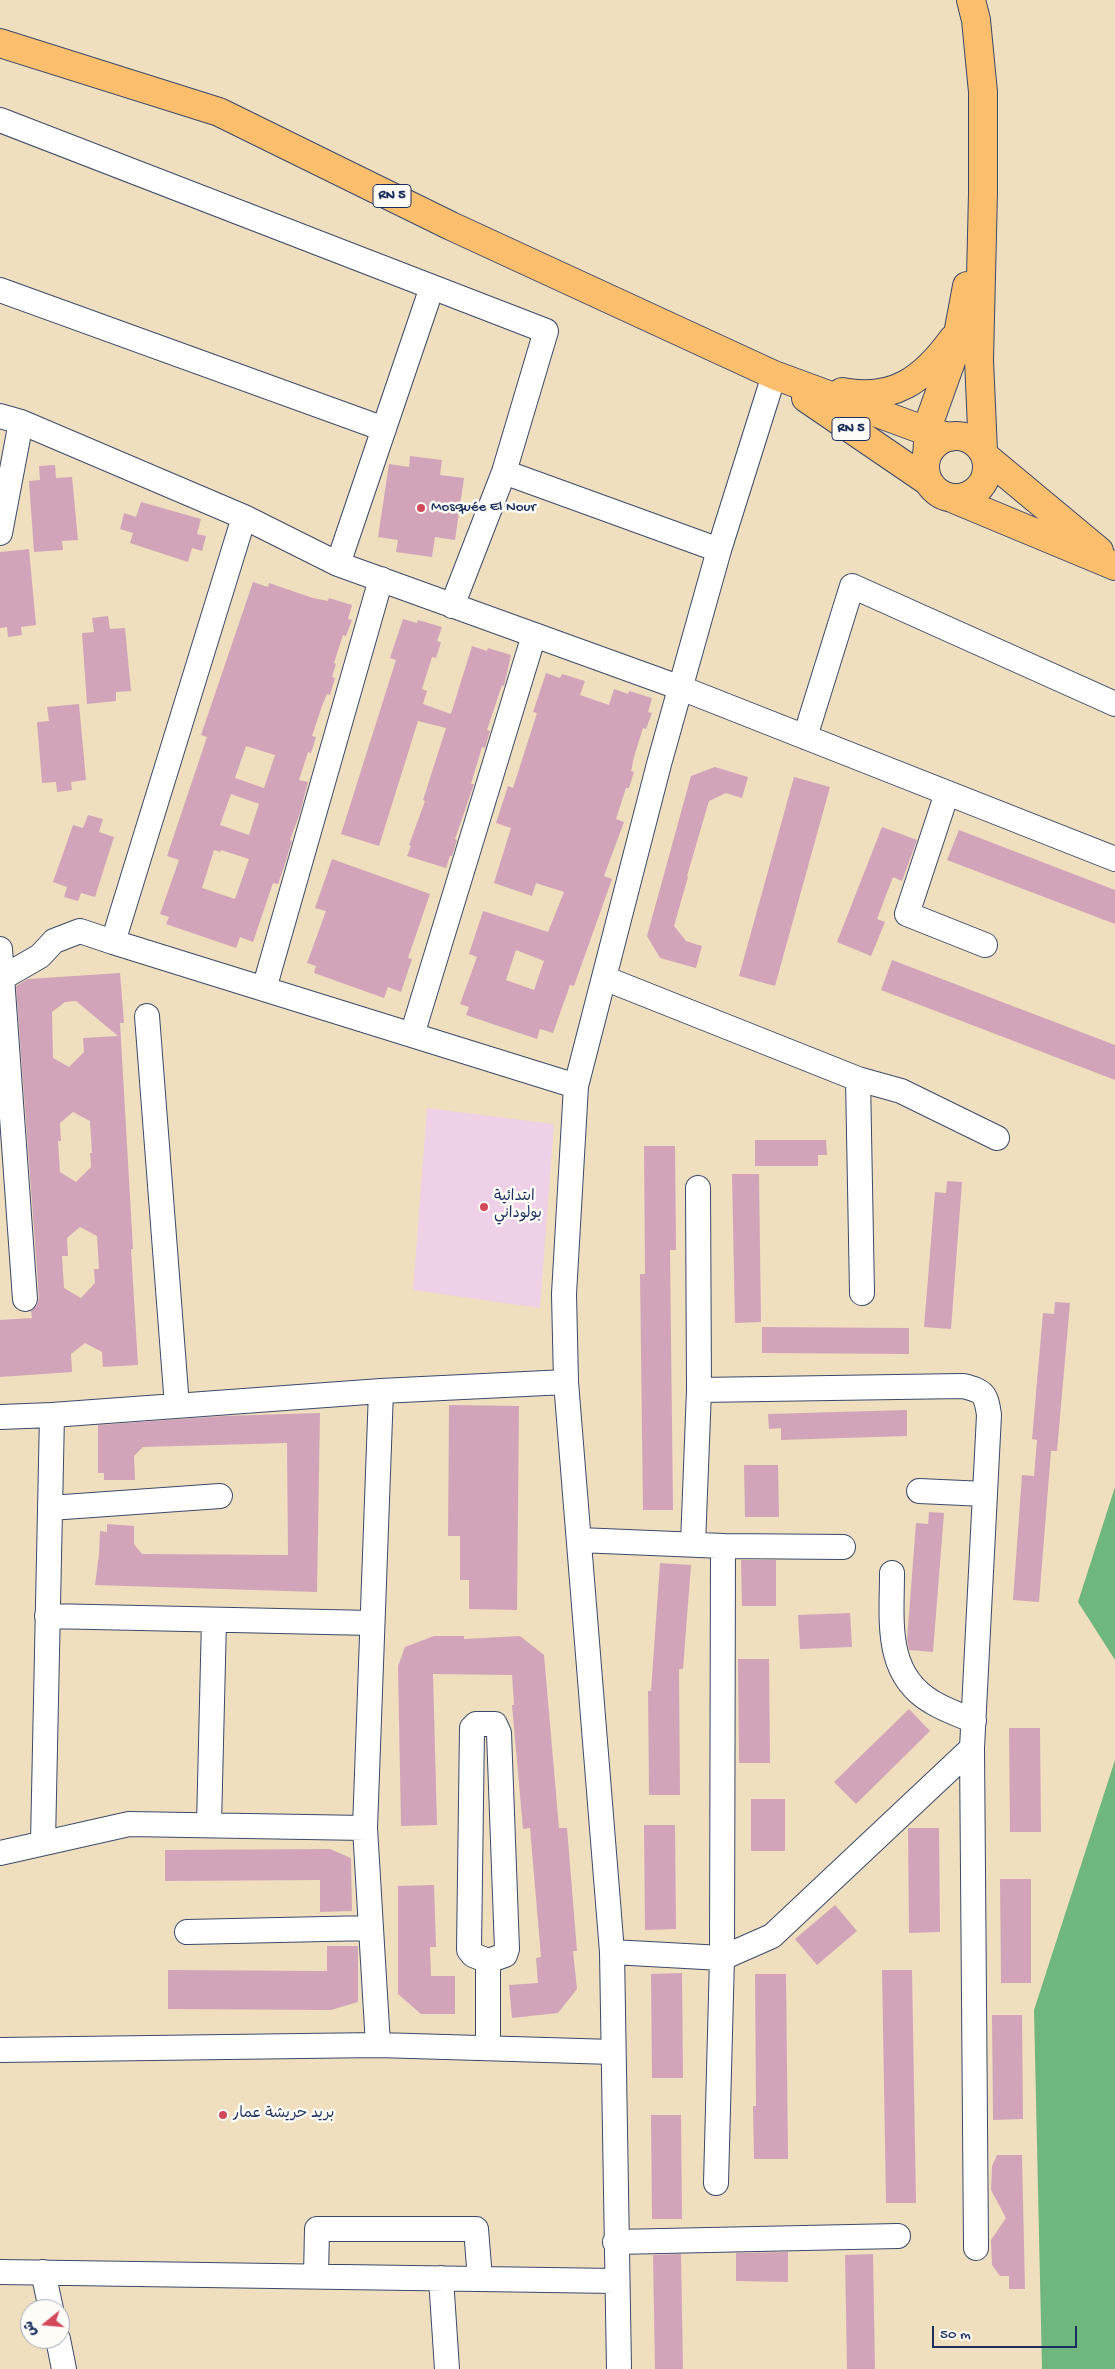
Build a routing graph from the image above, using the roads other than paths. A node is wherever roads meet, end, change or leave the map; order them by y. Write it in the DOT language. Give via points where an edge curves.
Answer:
graph roads {
  1 [pos="971,0"];
  2 [pos="0,43"];
  3 [pos="0,120"];
  4 [pos="983,193"];
  5 [pos="432,286"];
  6 [pos="0,290"];
  7 [pos="959,330"];
  8 [pos="774,376"];
  9 [pos="980,400"];
  10 [pos="11,419"];
  11 [pos="384,429"];
  12 [pos="934,451"];
  13 [pos="984,454"];
  14 [pos="504,472"];
  15 [pos="1036,497"];
  16 [pos="954,498"];
  17 [pos="244,517"];
  18 [pos="0,533"];
  19 [pos="720,550"];
  20 [pos="338,564"];
  21 [pos="1115,566"];
  22 [pos="381,579"];
  23 [pos="452,606"];
  24 [pos="534,635"];
  25 [pos="681,688"];
  26 [pos="1115,704"];
  27 [pos="804,737"];
  28 [pos="947,793"];
  29 [pos="1115,859"];
  30 [pos="113,942"];
  31 [pos="985,945"];
  32 [pos="0,949"];
  33 [pos="2,978"];
  34 [pos="604,978"];
  35 [pos="264,989"];
  36 [pos="147,1016"];
  37 [pos="412,1035"];
  38 [pos="858,1079"];
  39 [pos="576,1086"];
  40 [pos="997,1138"];
  41 [pos="698,1188"];
  42 [pos="862,1293"];
  43 [pos="24,1299"];
  44 [pos="566,1382"];
  45 [pos="381,1390"];
  46 [pos="699,1390"];
  47 [pos="177,1406"];
  48 [pos="52,1415"];
  49 [pos="0,1417"];
  50 [pos="919,1491"];
  51 [pos="985,1494"];
  52 [pos="220,1496"];
  53 [pos="50,1508"];
  54 [pos="579,1540"];
  55 [pos="693,1544"];
  56 [pos="723,1546"];
  57 [pos="843,1547"];
  58 [pos="892,1573"];
  59 [pos="48,1616"];
  60 [pos="214,1620"];
  61 [pos="372,1623"];
  62 [pos="974,1721"];
  63 [pos="972,1748"];
  64 [pos="209,1825"];
  65 [pos="365,1828"];
  66 [pos="503,1840"];
  67 [pos="43,1842"];
  68 [pos="470,1842"];
  69 [pos="0,1853"];
  70 [pos="371,1928"];
  71 [pos="186,1932"];
  72 [pos="612,1952"];
  73 [pos="722,1958"];
  74 [pos="488,1961"];
  75 [pos="378,2045"];
  76 [pos="488,2048"];
  77 [pos="0,2050"];
  78 [pos="613,2052"];
  79 [pos="716,2183"];
  80 [pos="898,2236"];
  81 [pos="615,2242"];
  82 [pos="976,2248"];
  83 [pos="0,2272"];
  84 [pos="44,2272"];
  85 [pos="316,2276"];
  86 [pos="441,2278"];
  87 [pos="480,2279"];
  88 [pos="616,2281"];
  89 [pos="49,2299"];
  90 [pos="60,2349"];
  91 [pos="64,2369"];
  92 [pos="447,2369"];
  93 [pos="619,2369"];
  1 -- 4 [label="main road" via="983,92"];
  2 -- 8 [label="main road, RN 5" via="219,112 451,226"];
  3 -- 5 [label="street"];
  4 -- 7 [label="main road"];
  4 -- 9 [label="main road"];
  5 -- 11 [label="street"];
  5 -- 14 [label="street" via="546,331"];
  6 -- 11 [label="street"];
  7 -- 8 [label="main road" via="927,371 898,389 879,394 845,392"];
  7 -- 12 [label="main road" via="952,364 930,420"];
  8 -- 12 [label="main road, RN 5"];
  8 -- 12 [label="main road, RN 5"];
  8 -- 19 [label="street"];
  9 -- 13 [label="main road"];
  9 -- 15 [label="main road" via="1003,452"];
  10 -- 17 [label="street"];
  10 -- 18 [label="street"];
  11 -- 20 [label="street"];
  12 -- 13 [label="main road" via="967,438"];
  12 -- 16 [label="main road" via="940,493"];
  13 -- 15 [label="main road"];
  13 -- 16 [label="main road" via="986,472 981,486 974,493"];
  14 -- 19 [label="street"];
  14 -- 23 [label="street"];
  15 -- 21 [label="main road"];
  16 -- 21 [label="main road"];
  17 -- 20 [label="street"];
  17 -- 30 [label="street"];
  19 -- 25 [label="street"];
  20 -- 22 [label="street"];
  22 -- 23 [label="street"];
  22 -- 35 [label="street"];
  23 -- 24 [label="street"];
  24 -- 25 [label="street"];
  24 -- 37 [label="street"];
  25 -- 27 [label="street"];
  25 -- 34 [label="street"];
  26 -- 27 [label="street" via="852,586"];
  27 -- 28 [label="street"];
  28 -- 29 [label="street"];
  28 -- 31 [label="street" via="907,914"];
  30 -- 33 [label="street" via="80,931 54,941 40,956"];
  30 -- 35 [label="street"];
  32 -- 33 [label="street"];
  33 -- 43 [label="street"];
  34 -- 38 [label="street"];
  34 -- 39 [label="street"];
  35 -- 37 [label="street"];
  36 -- 47 [label="street"];
  37 -- 39 [label="street"];
  38 -- 40 [label="street" via="901,1091"];
  38 -- 42 [label="street"];
  39 -- 44 [label="street" via="564,1294"];
  41 -- 46 [label="street"];
  44 -- 45 [label="street"];
  44 -- 54 [label="street"];
  45 -- 47 [label="street"];
  45 -- 61 [label="street"];
  46 -- 51 [label="street" via="963,1386 978,1390 986,1398 989,1415"];
  46 -- 55 [label="street"];
  47 -- 48 [label="street"];
  48 -- 49 [label="street"];
  48 -- 53 [label="street"];
  50 -- 51 [label="street"];
  51 -- 62 [label="street"];
  52 -- 53 [label="street"];
  53 -- 59 [label="street"];
  54 -- 55 [label="street"];
  54 -- 72 [label="street"];
  55 -- 56 [label="street"];
  56 -- 57 [label="street"];
  56 -- 73 [label="street"];
  58 -- 62 [label="street" via="892,1644 906,1680 931,1702"];
  59 -- 60 [label="street"];
  59 -- 67 [label="street"];
  60 -- 61 [label="street"];
  60 -- 64 [label="street"];
  61 -- 65 [label="street"];
  62 -- 63 [label="street"];
  63 -- 73 [label="street" via="772,1936"];
  63 -- 82 [label="street"];
  64 -- 65 [label="street"];
  64 -- 67 [label="street" via="128,1824"];
  65 -- 70 [label="street"];
  66 -- 68 [label="street"];
  66 -- 68 [label="street" via="498,1727 495,1724 476,1724 472,1728"];
  66 -- 74 [label="street" via="507,1949 506,1955"];
  67 -- 69 [label="street"];
  68 -- 74 [label="street" via="469,1950"];
  70 -- 71 [label="street"];
  70 -- 75 [label="street"];
  72 -- 73 [label="street"];
  72 -- 78 [label="street"];
  73 -- 79 [label="street"];
  74 -- 76 [label="street"];
  75 -- 76 [label="street"];
  75 -- 77 [label="street"];
  76 -- 78 [label="street"];
  78 -- 81 [label="street"];
  80 -- 81 [label="street"];
  81 -- 88 [label="street"];
  83 -- 84 [label="street"];
  84 -- 85 [label="street"];
  84 -- 89 [label="street"];
  85 -- 86 [label="street"];
  85 -- 87 [label="street" via="317,2229 476,2229"];
  86 -- 87 [label="street"];
  86 -- 92 [label="street"];
  87 -- 88 [label="street"];
  88 -- 93 [label="street"];
  90 -- 91 [label="street"];
}
